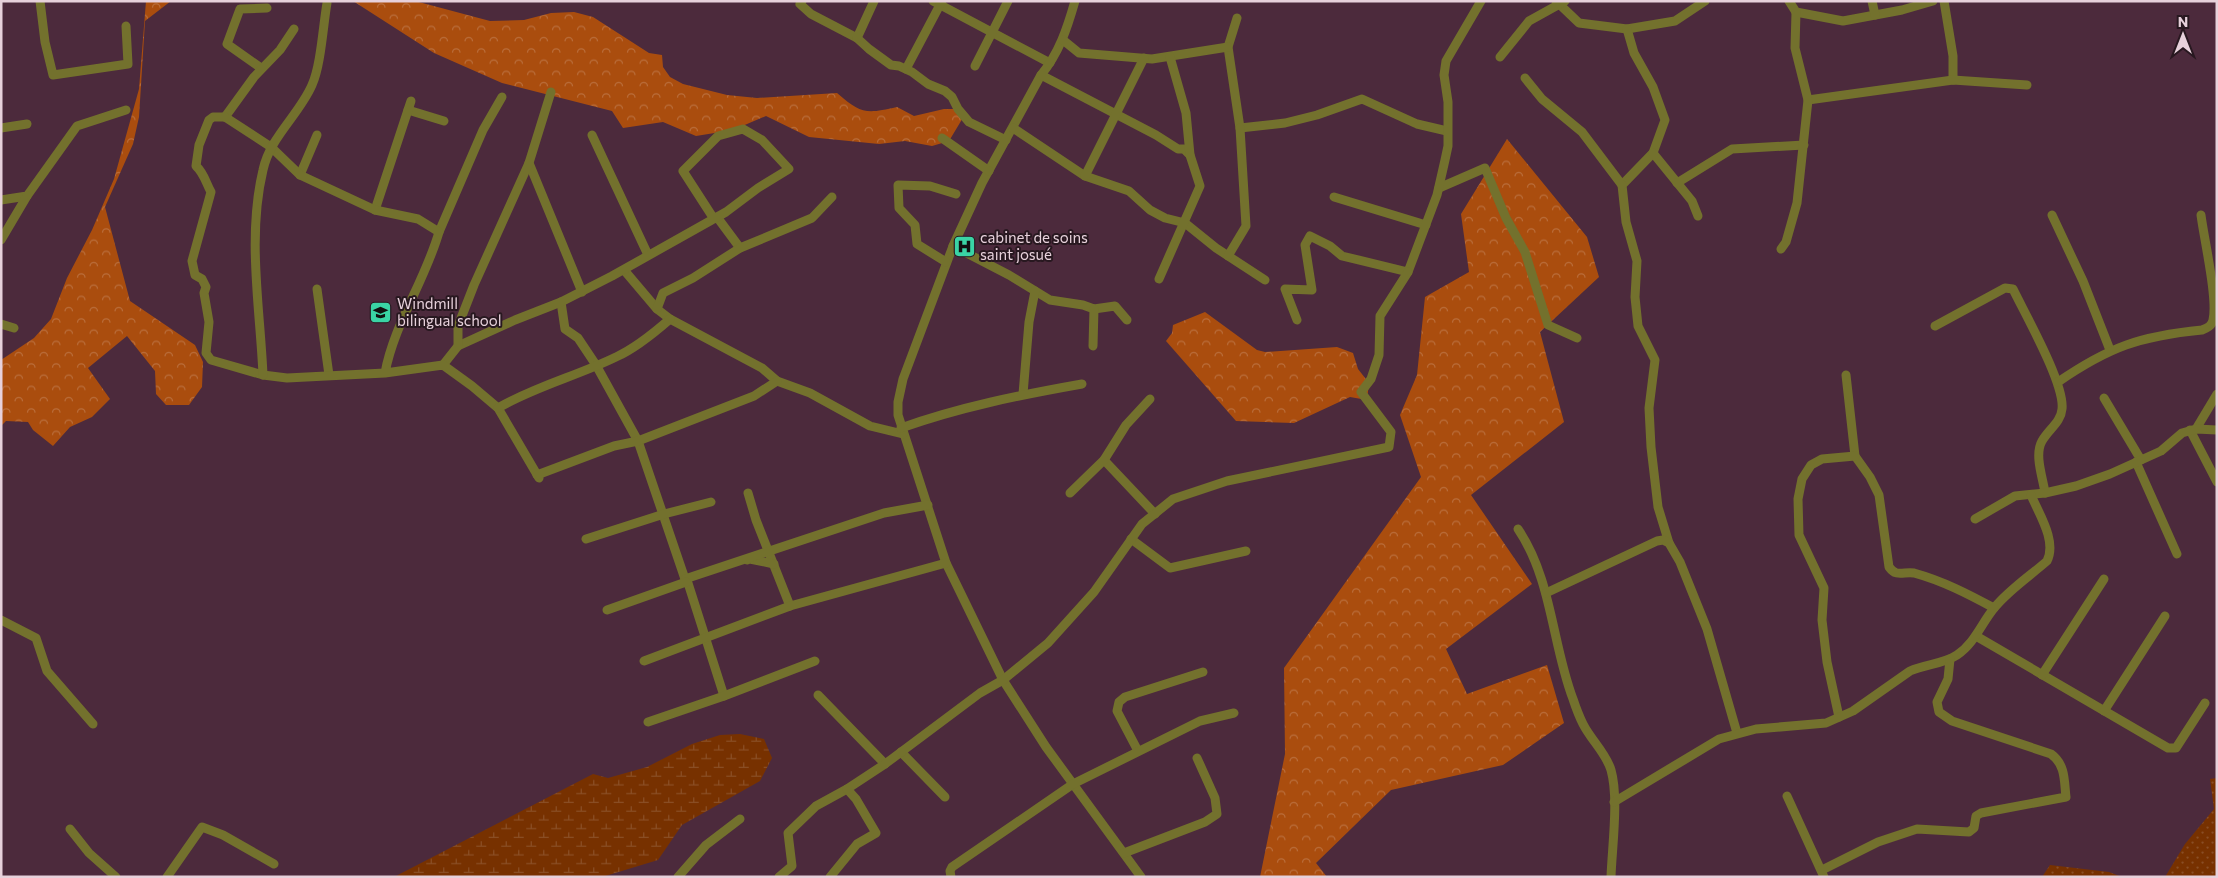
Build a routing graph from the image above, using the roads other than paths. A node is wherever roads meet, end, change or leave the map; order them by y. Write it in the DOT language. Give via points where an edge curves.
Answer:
graph roads {
  1 [pos="41,1"];
  2 [pos="802,1"];
  3 [pos="874,1"];
  4 [pos="1008,1"];
  5 [pos="1075,1"];
  6 [pos="1481,1"];
  7 [pos="1705,1"];
  8 [pos="1789,1"];
  9 [pos="1872,1"];
  10 [pos="1933,1"];
  11 [pos="1944,1"];
  12 [pos="938,2"];
  13 [pos="1560,2"];
  14 [pos="328,3"];
  15 [pos="267,8"];
  16 [pos="1796,12"];
  17 [pos="1875,15"];
  18 [pos="1238,18"];
  19 [pos="126,26"];
  20 [pos="294,29"];
  21 [pos="1627,29"];
  22 [pos="992,32"];
  23 [pos="857,38"];
  24 [pos="1063,40"];
  25 [pos="1228,47"];
  26 [pos="1170,57"];
  27 [pos="1144,58"];
  28 [pos="1500,58"];
  29 [pos="1050,63"];
  30 [pos="975,66"];
  31 [pos="261,68"];
  32 [pos="906,69"];
  33 [pos="1041,75"];
  34 [pos="1525,78"];
  35 [pos="1953,80"];
  36 [pos="2027,85"];
  37 [pos="551,92"];
  38 [pos="502,97"];
  39 [pos="1808,100"];
  40 [pos="126,110"];
  41 [pos="1116,115"];
  42 [pos="225,117"];
  43 [pos="444,121"];
  44 [pos="27,124"];
  45 [pos="1,128"];
  46 [pos="1013,128"];
  47 [pos="1240,128"];
  48 [pos="1447,131"];
  49 [pos="317,135"];
  50 [pos="592,135"];
  51 [pos="942,138"];
  52 [pos="1006,140"];
  53 [pos="1804,145"];
  54 [pos="271,147"];
  55 [pos="1653,153"];
  56 [pos="1190,155"];
  57 [pos="529,163"];
  58 [pos="989,171"];
  59 [pos="300,175"];
  60 [pos="1085,176"];
  61 [pos="1677,183"];
  62 [pos="1622,185"];
  63 [pos="1439,188"];
  64 [pos="956,194"];
  65 [pos="26,196"];
  66 [pos="832,197"];
  67 [pos="1334,197"];
  68 [pos="1,200"];
  69 [pos="375,210"];
  70 [pos="2201,215"];
  71 [pos="1698,216"];
  72 [pos="2052,216"];
  73 [pos="716,218"];
  74 [pos="1185,222"];
  75 [pos="1426,225"];
  76 [pos="439,232"];
  77 [pos="1,240"];
  78 [pos="952,246"];
  79 [pos="740,248"];
  80 [pos="1781,249"];
  81 [pos="648,255"];
  82 [pos="1228,256"];
  83 [pos="946,262"];
  84 [pos="624,270"];
  85 [pos="1408,272"];
  86 [pos="1159,279"];
  87 [pos="1265,280"];
  88 [pos="317,289"];
  89 [pos="1035,291"];
  90 [pos="582,292"];
  91 [pos="561,302"];
  92 [pos="657,309"];
  93 [pos="1094,309"];
  94 [pos="670,319"];
  95 [pos="1127,320"];
  96 [pos="1297,320"];
  97 [pos="1,324"];
  98 [pos="1935,326"];
  99 [pos="14,328"];
  100 [pos="1577,338"];
  101 [pos="458,346"];
  102 [pos="1093,346"];
  103 [pos="2110,350"];
  104 [pos="443,365"];
  105 [pos="596,365"];
  106 [pos="385,373"];
  107 [pos="263,374"];
  108 [pos="329,375"];
  109 [pos="1846,375"];
  110 [pos="777,382"];
  111 [pos="2058,382"];
  112 [pos="1082,384"];
  113 [pos="1023,394"];
  114 [pos="2217,394"];
  115 [pos="2104,398"];
  116 [pos="1150,399"];
  117 [pos="498,408"];
  118 [pos="2193,430"];
  119 [pos="2217,430"];
  120 [pos="902,431"];
  121 [pos="638,441"];
  122 [pos="1855,456"];
  123 [pos="1104,460"];
  124 [pos="2139,461"];
  125 [pos="2217,482"];
  126 [pos="748,493"];
  127 [pos="1070,493"];
  128 [pos="2045,493"];
  129 [pos="2031,495"];
  130 [pos="712,502"];
  131 [pos="928,505"];
  132 [pos="664,514"];
  133 [pos="1155,514"];
  134 [pos="1975,519"];
  135 [pos="1518,529"];
  136 [pos="586,539"];
  137 [pos="1131,539"];
  138 [pos="1669,543"];
  139 [pos="769,550"];
  140 [pos="1246,551"];
  141 [pos="2177,554"];
  142 [pos="946,563"];
  143 [pos="774,564"];
  144 [pos="2104,579"];
  145 [pos="687,581"];
  146 [pos="1546,593"];
  147 [pos="790,606"];
  148 [pos="1994,608"];
  149 [pos="607,610"];
  150 [pos="2166,616"];
  151 [pos="1,620"];
  152 [pos="1976,636"];
  153 [pos="706,639"];
  154 [pos="1950,659"];
  155 [pos="815,661"];
  156 [pos="644,662"];
  157 [pos="1203,672"];
  158 [pos="2042,676"];
  159 [pos="1003,680"];
  160 [pos="818,695"];
  161 [pos="724,696"];
  162 [pos="2205,703"];
  163 [pos="2104,712"];
  164 [pos="1234,714"];
  165 [pos="1839,717"];
  166 [pos="648,722"];
  167 [pos="93,724"];
  168 [pos="1737,732"];
  169 [pos="1138,751"];
  170 [pos="901,752"];
  171 [pos="1197,758"];
  172 [pos="885,764"];
  173 [pos="1073,784"];
  174 [pos="847,789"];
  175 [pos="1787,796"];
  176 [pos="945,797"];
  177 [pos="1614,802"];
  178 [pos="740,819"];
  179 [pos="70,829"];
  180 [pos="1124,853"];
  181 [pos="274,864"];
  182 [pos="1823,874"];
  183 [pos="116,877"];
  184 [pos="167,877"];
  185 [pos="678,877"];
  186 [pos="779,877"];
  187 [pos="830,877"];
  188 [pos="951,877"];
  189 [pos="1141,877"];
  190 [pos="1610,877"];
  1 -- 19 [label="street" via="53,75 128,64"];
  2 -- 23 [label="street" via="800,4 811,14"];
  3 -- 23 [label="street"];
  4 -- 22 [label="street"];
  5 -- 24 [label="street"];
  6 -- 48 [label="street" via="1446,61"];
  7 -- 21 [label="street" via="1674,21"];
  8 -- 16 [label="street"];
  9 -- 17 [label="street"];
  10 -- 17 [label="street"];
  11 -- 35 [label="street" via="1953,56"];
  12 -- 22 [label="street"];
  12 -- 32 [label="street"];
  13 -- 21 [label="street" via="1579,23"];
  13 -- 28 [label="street" via="1529,21"];
  14 -- 54 [label="street" via="312,85"];
  15 -- 31 [label="street" via="240,9 227,44"];
  16 -- 17 [label="street" via="1843,21"];
  16 -- 39 [label="street" via="1795,48"];
  18 -- 25 [label="street"];
  20 -- 31 [label="street" via="280,50"];
  21 -- 55 [label="street" via="1634,53 1653,87 1665,120"];
  22 -- 29 [label="street"];
  22 -- 30 [label="street"];
  23 -- 32 [label="street" via="891,65"];
  24 -- 27 [label="street" via="1079,53"];
  24 -- 29 [label="street"];
  25 -- 26 [label="street"];
  25 -- 47 [label="street"];
  26 -- 27 [label="street"];
  26 -- 56 [label="street" via="1186,114"];
  27 -- 41 [label="street"];
  29 -- 33 [label="street"];
  31 -- 42 [label="street"];
  32 -- 52 [label="street" via="928,84 946,91 969,122"];
  33 -- 41 [label="street"];
  33 -- 46 [label="street"];
  34 -- 62 [label="street" via="1542,98 1582,132"];
  35 -- 36 [label="street"];
  35 -- 39 [label="street"];
  37 -- 57 [label="street"];
  38 -- 76 [label="street" via="483,130"];
  39 -- 53 [label="street"];
  40 -- 65 [label="street" via="77,126"];
  41 -- 56 [label="street"];
  41 -- 60 [label="street"];
  42 -- 54 [label="street"];
  42 -- 107 [label="street" via="209,120 199,145 196,166 203,173 211,192 198,234 193,269 206,287 208,357"];
  43 -- 69 [label="street" via="410,106"];
  44 -- 45 [label="street"];
  46 -- 52 [label="street"];
  46 -- 60 [label="street"];
  47 -- 48 [label="street" via="1285,123 1362,98 1417,124"];
  47 -- 82 [label="street" via="1246,226"];
  48 -- 63 [label="street" via="1448,146"];
  49 -- 59 [label="street"];
  50 -- 81 [label="street"];
  51 -- 58 [label="street"];
  52 -- 58 [label="street"];
  53 -- 61 [label="street" via="1732,149"];
  53 -- 80 [label="street" via="1797,203"];
  54 -- 59 [label="street"];
  54 -- 107 [label="street" via="263,168 258,198 255,248"];
  55 -- 61 [label="street"];
  55 -- 62 [label="street"];
  56 -- 74 [label="street" via="1200,186"];
  57 -- 90 [label="street"];
  57 -- 101 [label="street" via="458,326"];
  58 -- 78 [label="street"];
  59 -- 69 [label="street"];
  60 -- 74 [label="street" via="1129,191 1150,210 1165,218"];
  61 -- 71 [label="street" via="1692,201"];
  62 -- 138 [label="street" via="1626,222 1637,261 1635,297 1638,326 1655,360 1649,408 1651,447 1658,507"];
  63 -- 75 [label="street"];
  63 -- 100 [label="street" via="1486,168 1506,218 1525,252 1548,325"];
  64 -- 83 [label="street" via="930,186 898,185 899,208 915,225 917,244"];
  65 -- 68 [label="street"];
  65 -- 77 [label="street"];
  66 -- 79 [label="street" via="812,218"];
  67 -- 75 [label="street"];
  69 -- 76 [label="street" via="418,218"];
  70 -- 103 [label="street" via="2214,302 2211,324 2202,330 2136,340"];
  72 -- 103 [label="street" via="2084,281"];
  73 -- 73 [label="street" via="789,169 762,140 743,129 718,136 683,171"];
  73 -- 79 [label="street"];
  73 -- 81 [label="street"];
  74 -- 82 [label="street"];
  74 -- 86 [label="street"];
  75 -- 85 [label="street"];
  76 -- 106 [label="street" via="388,356"];
  78 -- 83 [label="street"];
  78 -- 89 [label="street"];
  79 -- 92 [label="street" via="663,293"];
  81 -- 84 [label="street"];
  82 -- 87 [label="street"];
  83 -- 120 [label="street" via="903,379 898,402"];
  84 -- 90 [label="street"];
  84 -- 92 [label="street"];
  85 -- 96 [label="street" via="1342,256 1310,236 1305,245 1312,290 1285,289"];
  85 -- 133 [label="street" via="1380,316 1379,355 1371,379 1361,392 1390,432 1389,447 1227,481 1173,499"];
  88 -- 108 [label="street"];
  89 -- 93 [label="street" via="1050,300"];
  89 -- 113 [label="street" via="1028,327"];
  90 -- 91 [label="street"];
  91 -- 101 [label="street"];
  91 -- 105 [label="street" via="565,329 578,338"];
  92 -- 94 [label="street"];
  93 -- 95 [label="street" via="1115,306"];
  93 -- 102 [label="street"];
  94 -- 105 [label="street" via="617,357"];
  94 -- 110 [label="street" via="762,368"];
  97 -- 99 [label="street"];
  98 -- 111 [label="street" via="2005,288 2013,289"];
  101 -- 104 [label="street"];
  103 -- 111 [label="street"];
  104 -- 106 [label="street"];
  104 -- 117 [label="street"];
  105 -- 117 [label="street"];
  105 -- 121 [label="street"];
  106 -- 108 [label="street"];
  107 -- 108 [label="street" via="287,378"];
  109 -- 122 [label="street"];
  110 -- 120 [label="street" via="810,393 870,426"];
  110 -- 121 [label="street" via="754,396"];
  111 -- 128 [label="street" via="2063,404 2061,414 2039,450"];
  112 -- 113 [label="street"];
  113 -- 120 [label="street" via="984,402"];
  114 -- 118 [label="street"];
  115 -- 124 [label="street"];
  116 -- 123 [label="street" via="1126,424"];
  117 -- 121 [label="street" via="538,477 614,446"];
  118 -- 119 [label="street"];
  118 -- 124 [label="street"];
  118 -- 125 [label="street"];
  120 -- 131 [label="street"];
  121 -- 132 [label="street"];
  122 -- 148 [label="street" via="1879,495 1888,563 1892,571 1902,575 1911,572 1937,580"];
  122 -- 165 [label="street" via="1822,458 1811,464 1802,479 1798,499 1798,535 1824,588 1822,620"];
  123 -- 127 [label="street"];
  123 -- 133 [label="street"];
  124 -- 128 [label="street" via="2076,486"];
  124 -- 141 [label="street"];
  126 -- 139 [label="street"];
  128 -- 129 [label="street"];
  129 -- 134 [label="street" via="2015,496"];
  129 -- 148 [label="street" via="2050,540 2050,554 2047,561"];
  130 -- 132 [label="street"];
  131 -- 139 [label="street" via="884,512"];
  131 -- 142 [label="street"];
  132 -- 136 [label="street"];
  132 -- 145 [label="street"];
  133 -- 137 [label="street"];
  135 -- 146 [label="street" via="1530,550"];
  137 -- 140 [label="street" via="1170,568"];
  137 -- 159 [label="street" via="1094,592 1048,643"];
  138 -- 146 [label="street" via="1657,541"];
  138 -- 168 [label="street" via="1707,629"];
  139 -- 143 [label="street"];
  139 -- 145 [label="street"];
  142 -- 147 [label="street"];
  142 -- 159 [label="street"];
  143 -- 145 [label="street" via="750,559"];
  143 -- 147 [label="street"];
  144 -- 158 [label="street"];
  145 -- 149 [label="street"];
  145 -- 153 [label="street"];
  146 -- 177 [label="street" via="1572,698 1583,724 1611,770"];
  147 -- 153 [label="street"];
  148 -- 152 [label="street"];
  150 -- 163 [label="street"];
  151 -- 167 [label="street" via="36,638 47,671"];
  152 -- 154 [label="street"];
  152 -- 158 [label="street"];
  153 -- 156 [label="street"];
  153 -- 161 [label="street"];
  154 -- 165 [label="street" via="1910,671 1853,711"];
  154 -- 182 [label="street" via="1948,679 1937,702 1939,712 1952,721 2052,754 2063,768 2066,797 1981,813 1976,816 1974,828 1969,832 1932,828 1904,832 1878,842"];
  155 -- 161 [label="street"];
  157 -- 169 [label="street" via="1125,697 1119,702 1117,712"];
  158 -- 163 [label="street"];
  159 -- 170 [label="street" via="980,693"];
  159 -- 173 [label="street"];
  160 -- 172 [label="street"];
  161 -- 166 [label="street"];
  162 -- 163 [label="street" via="2176,748 2172,749"];
  164 -- 169 [label="street" via="1200,721"];
  165 -- 168 [label="street" via="1819,725"];
  168 -- 177 [label="street" via="1719,739"];
  169 -- 173 [label="street"];
  170 -- 172 [label="street"];
  170 -- 176 [label="street"];
  171 -- 180 [label="street" via="1215,798 1217,814 1205,822"];
  172 -- 174 [label="street"];
  173 -- 180 [label="street"];
  173 -- 188 [label="street" via="952,867"];
  174 -- 186 [label="street" via="816,806 788,834 792,866"];
  174 -- 187 [label="street" via="876,834 857,844"];
  175 -- 182 [label="street"];
  177 -- 190 [label="street"];
  178 -- 185 [label="street" via="706,845"];
  179 -- 183 [label="street"];
  180 -- 189 [label="street"];
  181 -- 184 [label="street" via="224,835 202,827"];
}
